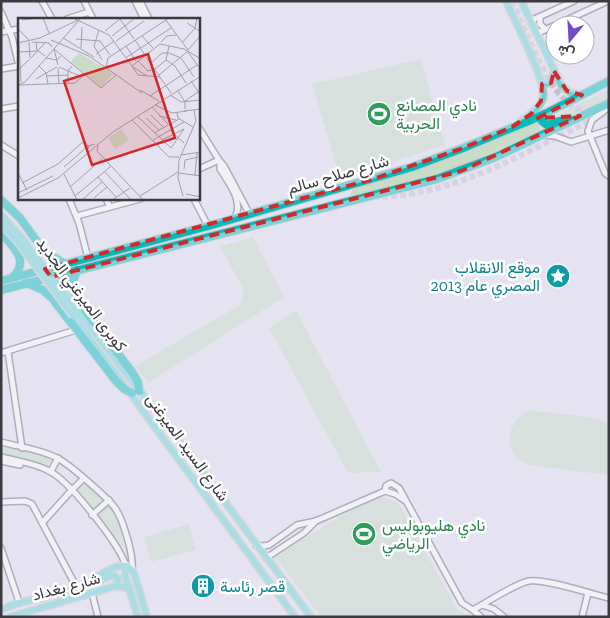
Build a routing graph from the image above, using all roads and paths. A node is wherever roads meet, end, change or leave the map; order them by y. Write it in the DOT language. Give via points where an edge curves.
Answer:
graph roads {
  1 [pos="42,1"];
  2 [pos="84,1"];
  3 [pos="135,1"];
  4 [pos="140,1"];
  5 [pos="506,1"];
  6 [pos="521,1"];
  7 [pos="574,1"];
  8 [pos="608,1"];
  9 [pos="1,12"];
  10 [pos="90,12"];
  11 [pos="576,15"];
  12 [pos="540,17"];
  13 [pos="51,18"];
  14 [pos="70,18"];
  15 [pos="93,18"];
  16 [pos="144,18"];
  17 [pos="148,18"];
  18 [pos="530,21"];
  19 [pos="18,29"];
  20 [pos="545,29"];
  21 [pos="10,31"];
  22 [pos="1,32"];
  23 [pos="536,34"];
  24 [pos="18,62"];
  25 [pos="18,66"];
  26 [pos="1,69"];
  27 [pos="554,72"];
  28 [pos="609,81"];
  29 [pos="542,84"];
  30 [pos="582,95"];
  31 [pos="609,105"];
  32 [pos="18,106"];
  33 [pos="1,108"];
  34 [pos="545,114"];
  35 [pos="580,116"];
  36 [pos="512,127"];
  37 [pos="200,130"];
  38 [pos="609,130"];
  39 [pos="541,135"];
  40 [pos="590,137"];
  41 [pos="1,145"];
  42 [pos="18,155"];
  43 [pos="219,162"];
  44 [pos="200,169"];
  45 [pos="609,176"];
  46 [pos="342,188"];
  47 [pos="1,200"];
  48 [pos="69,200"];
  49 [pos="106,200"];
  50 [pos="136,200"];
  51 [pos="195,200"];
  52 [pos="346,202"];
  53 [pos="110,207"];
  54 [pos="249,213"];
  55 [pos="1,215"];
  56 [pos="77,216"];
  57 [pos="236,217"];
  58 [pos="1,224"];
  59 [pos="208,226"];
  60 [pos="1,234"];
  61 [pos="38,242"];
  62 [pos="19,253"];
  63 [pos="88,258"];
  64 [pos="64,264"];
  65 [pos="77,270"];
  66 [pos="12,278"];
  67 [pos="1,281"];
  68 [pos="27,283"];
  69 [pos="1,290"];
  70 [pos="76,299"];
  71 [pos="60,309"];
  72 [pos="76,330"];
  73 [pos="8,352"];
  74 [pos="1,354"];
  75 [pos="138,394"];
  76 [pos="1,442"];
  77 [pos="22,448"];
  78 [pos="1,457"];
  79 [pos="58,458"];
  80 [pos="1,461"];
  81 [pos="50,471"];
  82 [pos="83,479"];
  83 [pos="71,490"];
  84 [pos="385,491"];
  85 [pos="395,491"];
  86 [pos="109,500"];
  87 [pos="1,502"];
  88 [pos="92,515"];
  89 [pos="316,521"];
  90 [pos="43,522"];
  91 [pos="256,544"];
  92 [pos="1,548"];
  93 [pos="129,549"];
  94 [pos="120,552"];
  95 [pos="266,558"];
  96 [pos="123,566"];
  97 [pos="134,572"];
  98 [pos="125,576"];
  99 [pos="92,581"];
  100 [pos="116,586"];
  101 [pos="76,588"];
  102 [pos="130,588"];
  103 [pos="92,593"];
  104 [pos="588,593"];
  105 [pos="609,598"];
  106 [pos="20,602"];
  107 [pos="482,605"];
  108 [pos="1,610"];
  109 [pos="474,610"];
  110 [pos="22,614"];
  111 [pos="309,616"];
  112 [pos="10,617"];
  113 [pos="98,617"];
  114 [pos="138,617"];
  115 [pos="147,617"];
  116 [pos="295,617"];
  117 [pos="481,617"];
  118 [pos="504,617"];
  119 [pos="582,617"];
  1 -- 13 [label="street"];
  2 -- 10 [label="street"];
  3 -- 16 [label="street"];
  4 -- 17 [label="street"];
  5 -- 29 [label="main road"];
  6 -- 18 [label="main road"];
  7 -- 12 [label="street"];
  8 -- 11 [label="street"];
  9 -- 21 [label="street"];
  10 -- 14 [label="street"];
  10 -- 15 [label="street"];
  12 -- 18 [label="street"];
  12 -- 20 [label="street" via="540,24"];
  18 -- 23 [label="main road"];
  19 -- 21 [label="street"];
  20 -- 23 [label="street"];
  21 -- 22 [label="street"];
  21 -- 24 [label="street"];
  23 -- 27 [label="main road"];
  25 -- 26 [label="street"];
  27 -- 29 [label="main road" via="549,83"];
  27 -- 30 [label="main road" via="567,91"];
  28 -- 30 [label="highway, شارع صلاح سالم"];
  29 -- 36 [label="main road" via="539,105"];
  30 -- 34 [label="highway, شارع صلاح سالم"];
  31 -- 35 [label="highway, شارع صلاح سالم"];
  31 -- 40 [label="street" via="591,122"];
  32 -- 33 [label="street"];
  34 -- 35 [label="highway" via="542,121 547,125"];
  34 -- 36 [label="highway, شارع صلاح سالم"];
  35 -- 39 [label="highway, شارع صلاح سالم"];
  36 -- 46 [label="highway, شارع صلاح سالم" via="437,158"];
  37 -- 43 [label="street"];
  38 -- 40 [label="street"];
  39 -- 40 [label="street" via="571,142"];
  39 -- 52 [label="highway, شارع صلاح سالم" via="490,160 449,175"];
  40 -- 45 [label="street"];
  41 -- 42 [label="street"];
  43 -- 44 [label="street"];
  43 -- 54 [label="street"];
  43 -- 57 [label="street" via="238,204"];
  46 -- 52 [label="highway"];
  46 -- 54 [label="highway, شارع صلاح سالم"];
  47 -- 61 [label="highway"];
  48 -- 56 [label="street"];
  49 -- 53 [label="street"];
  50 -- 53 [label="street"];
  51 -- 59 [label="street"];
  52 -- 65 [label="highway, شارع صلاح سالم"];
  53 -- 56 [label="street"];
  54 -- 57 [label="highway, شارع صلاح سالم"];
  55 -- 75 [label="main road, كوبرى الميرغني الجديد, bridge" via="21,237"];
  56 -- 63 [label="street"];
  57 -- 59 [label="highway, شارع صلاح سالم"];
  58 -- 75 [label="main road, كوبرى الميرغني الجديد, bridge"];
  59 -- 63 [label="highway, شارع صلاح سالم"];
  60 -- 62 [label="highway"];
  61 -- 62 [label="highway" via="37,250 31,255"];
  61 -- 64 [label="highway" via="48,254"];
  62 -- 66 [label="highway" via="21,265"];
  63 -- 64 [label="highway, شارع صلاح سالم"];
  64 -- 66 [label="highway, شارع صلاح سالم"];
  65 -- 68 [label="highway, شارع صلاح سالم"];
  65 -- 70 [label="highway" via="72,287"];
  66 -- 67 [label="highway, شارع صلاح سالم"];
  68 -- 69 [label="highway, شارع صلاح سالم"];
  68 -- 71 [label="highway, شارع السيد الميرغنى" via="48,294"];
  70 -- 71 [label="highway" via="67,301"];
  70 -- 75 [label="highway, شارع السيد الميرغنى" via="135,375"];
  71 -- 72 [label="highway, شارع السيد الميرغنى"];
  72 -- 73 [label="street"];
  72 -- 75 [label="highway, شارع السيد الميرغنى" via="116,381"];
  73 -- 74 [label="street"];
  73 -- 77 [label="street"];
  75 -- 91 [label="main road, شارع السيد الميرغنى" via="183,446"];
  75 -- 116 [label="main road, شارع السيد الميرغنى" via="138,402"];
  76 -- 77 [label="street"];
  77 -- 79 [label="street"];
  78 -- 81 [label="street"];
  79 -- 81 [label="street"];
  79 -- 82 [label="street"];
  80 -- 83 [label="street" via="48,474"];
  81 -- 83 [label="street"];
  82 -- 83 [label="street"];
  82 -- 86 [label="street"];
  83 -- 88 [label="street"];
  83 -- 90 [label="street"];
  83 -- 96 [label="street"];
  84 -- 85 [label="street"];
  84 -- 85 [label="street" via="389,483 393,483"];
  84 -- 89 [label="street"];
  85 -- 109 [label="street" via="407,504 462,604"];
  86 -- 88 [label="street"];
  86 -- 93 [label="street" via="121,518"];
  87 -- 90 [label="street" via="29,502"];
  88 -- 94 [label="street"];
  89 -- 91 [label="street" via="295,526 267,546"];
  89 -- 95 [label="street"];
  90 -- 101 [label="street"];
  91 -- 95 [label="main road, شارع السيد الميرغنى"];
  92 -- 106 [label="street"];
  93 -- 94 [label="street"];
  93 -- 97 [label="street"];
  94 -- 96 [label="street"];
  95 -- 111 [label="main road, شارع السيد الميرغنى"];
  96 -- 97 [label="main road"];
  96 -- 98 [label="main road"];
  96 -- 99 [label="main road, شارع بغداد" via="108,570"];
  97 -- 98 [label="main road"];
  97 -- 115 [label="main road"];
  98 -- 102 [label="main road"];
  99 -- 100 [label="main road" via="113,575 118,579"];
  99 -- 101 [label="main road, شارع بغداد"];
  100 -- 102 [label="main road, شارع بغداد"];
  100 -- 103 [label="main road, شارع بغداد"];
  101 -- 106 [label="main road, شارع بغداد"];
  102 -- 114 [label="main road"];
  103 -- 110 [label="main road, شارع بغداد"];
  103 -- 113 [label="street"];
  104 -- 105 [label="street"];
  104 -- 107 [label="street" via="532,580"];
  104 -- 119 [label="street"];
  106 -- 108 [label="main road, شارع بغداد"];
  107 -- 109 [label="street"];
  107 -- 118 [label="street"];
  109 -- 117 [label="street"];
  110 -- 112 [label="main road, شارع بغداد"];
}
